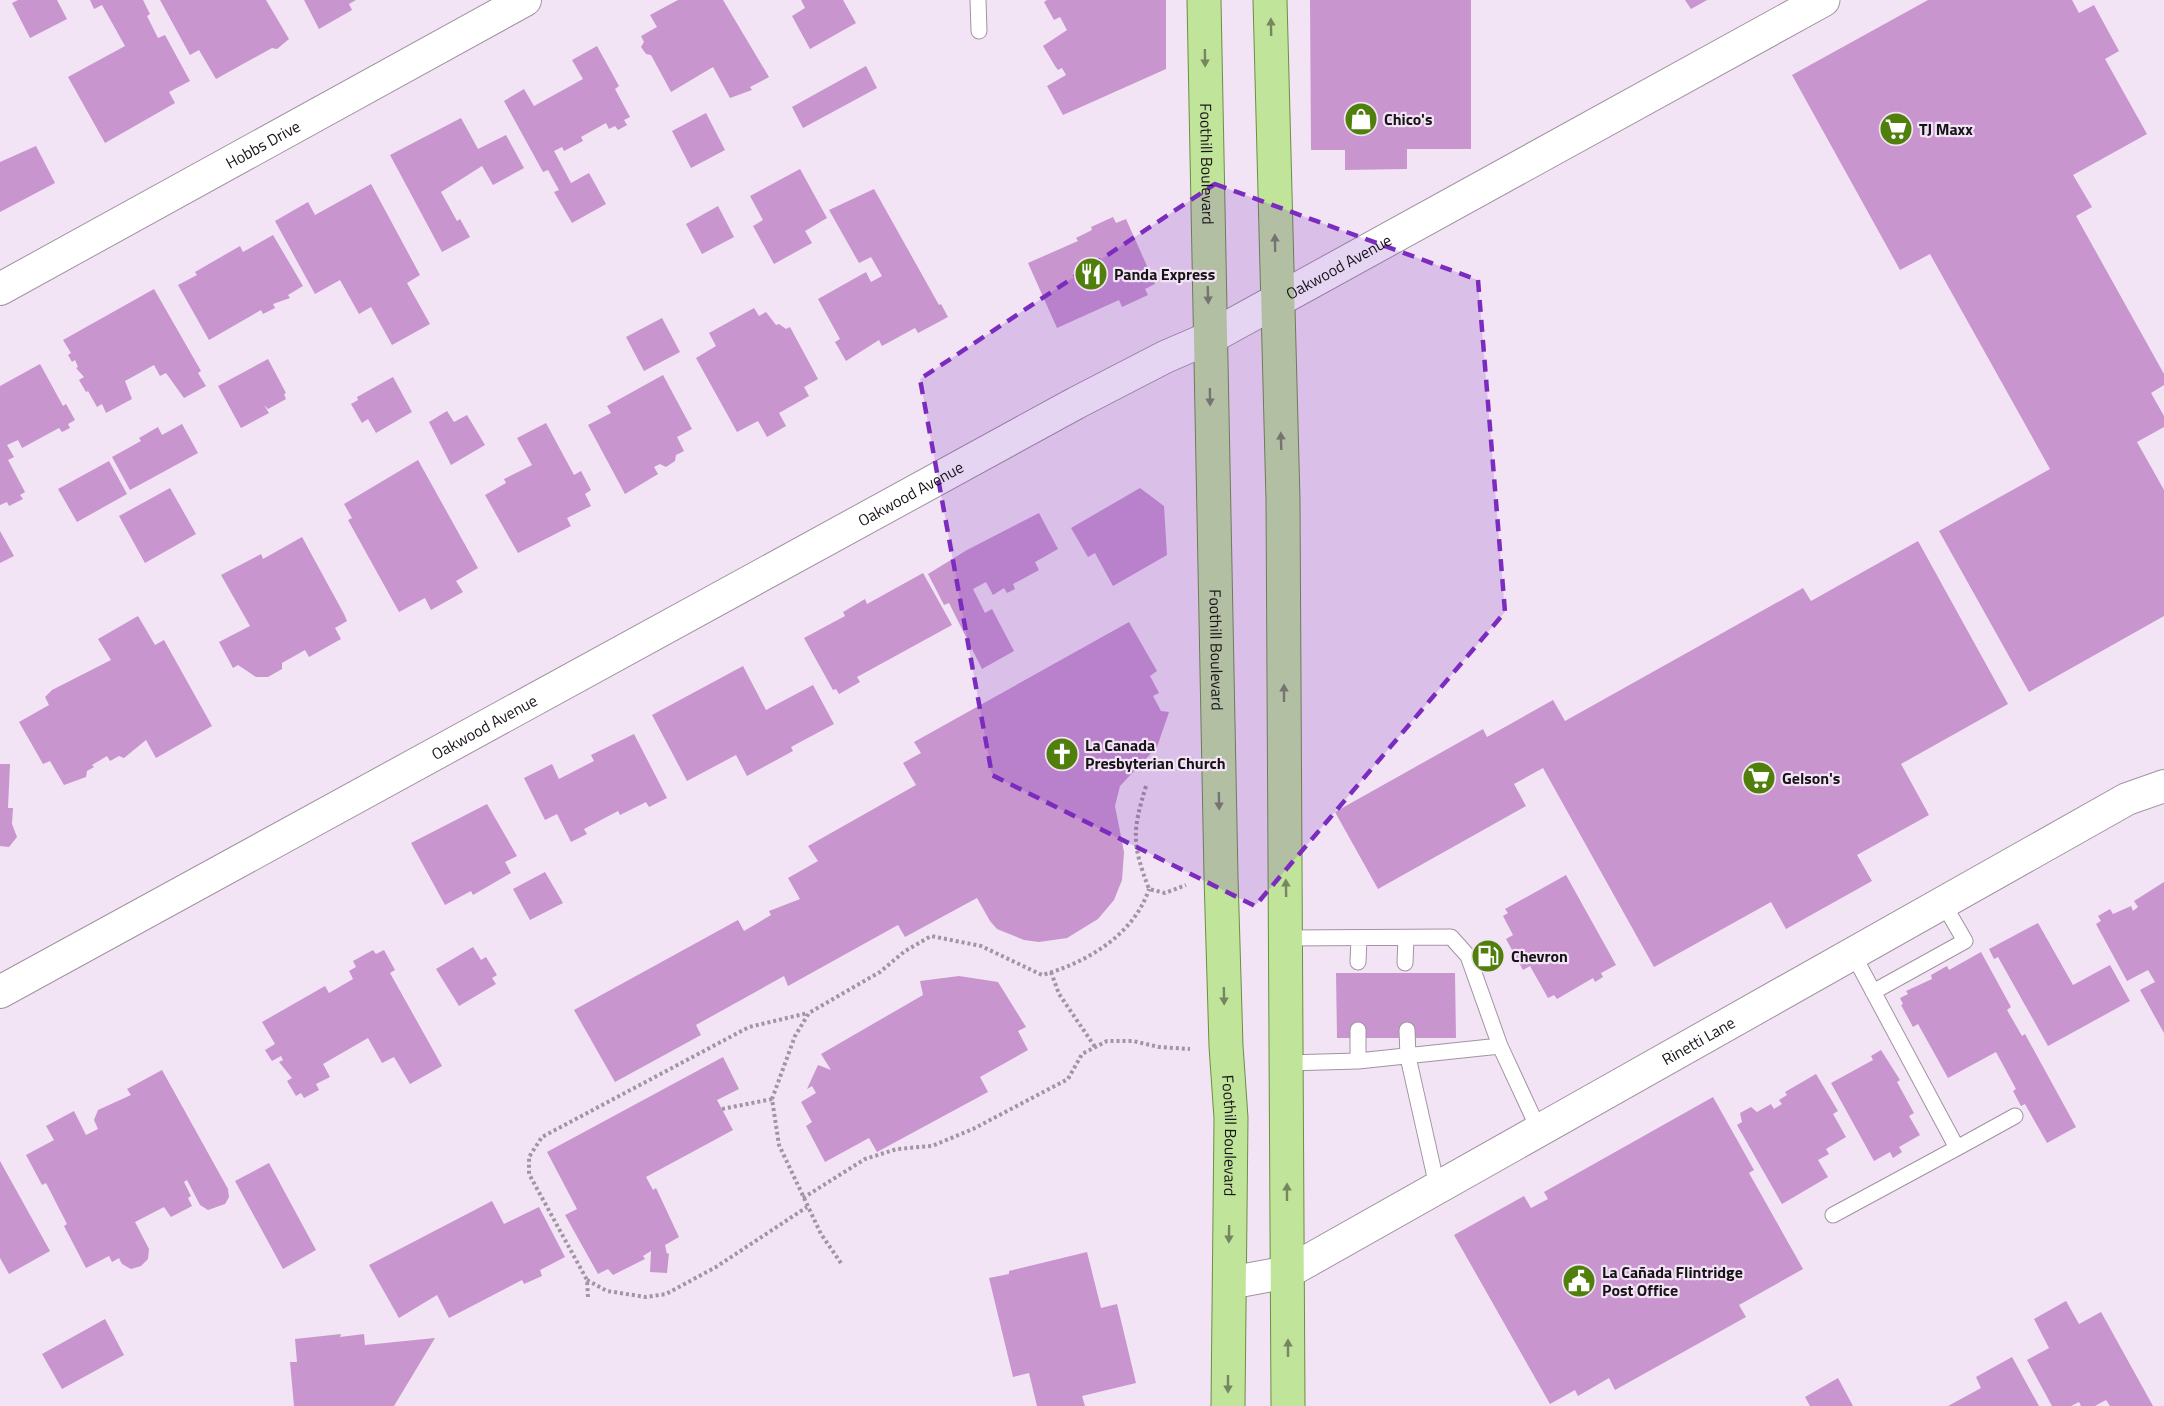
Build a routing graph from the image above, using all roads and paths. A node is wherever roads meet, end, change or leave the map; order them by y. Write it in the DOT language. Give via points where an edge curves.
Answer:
graph roads {
  1 [pos="525,0"];
  2 [pos="978,0"];
  3 [pos="1204,0"];
  4 [pos="1270,0"];
  5 [pos="1823,0"];
  6 [pos="979,31"];
  7 [pos="0,289"];
  8 [pos="1276,302"];
  9 [pos="1209,338"];
  10 [pos="1146,786"];
  11 [pos="2164,786"];
  12 [pos="1186,885"];
  13 [pos="1149,889"];
  14 [pos="1943,903"];
  15 [pos="1359,938"];
  16 [pos="1406,938"];
  17 [pos="1286,939"];
  18 [pos="1853,954"];
  19 [pos="1358,962"];
  20 [pos="1405,963"];
  21 [pos="1051,972"];
  22 [pos="0,992"];
  23 [pos="1873,992"];
  24 [pos="809,1013"];
  25 [pos="1358,1030"];
  26 [pos="1407,1030"];
  27 [pos="1500,1046"];
  28 [pos="1095,1047"];
  29 [pos="1188,1049"];
  30 [pos="1408,1057"];
  31 [pos="1358,1061"];
  32 [pos="1287,1063"];
  33 [pos="772,1099"];
  34 [pos="722,1109"];
  35 [pos="2015,1116"];
  36 [pos="1539,1130"];
  37 [pos="1957,1148"];
  38 [pos="1437,1186"];
  39 [pos="803,1198"];
  40 [pos="807,1207"];
  41 [pos="1833,1215"];
  42 [pos="841,1263"];
  43 [pos="1287,1272"];
  44 [pos="587,1280"];
  45 [pos="1229,1283"];
  46 [pos="588,1297"];
  47 [pos="1228,1406"];
  48 [pos="1288,1406"];
  1 -- 7 [label="street, Hobbs Drive"];
  2 -- 6 [label="lane"];
  3 -- 9 [label="main road, Foothill Boulevard, one-way"];
  8 -- 4 [label="main road, one-way"];
  5 -- 8 [label="street, Oakwood Avenue"];
  8 -- 9 [label="street, Oakwood Avenue"];
  17 -- 8 [label="main road, one-way" via="1283,500"];
  9 -- 22 [label="street, Oakwood Avenue" via="1076,403"];
  9 -- 45 [label="main road, Foothill Boulevard, one-way" via="1231,1118"];
  10 -- 13 [label="path" via="1134,823 1137,859"];
  11 -- 14 [label="street, Rinetti Lane" via="2127,799"];
  12 -- 13 [label="path" via="1165,893"];
  13 -- 21 [label="path" via="1131,921 1109,943 1069,968"];
  14 -- 18 [label="street, Rinetti Lane"];
  14 -- 23 [label="lane" via="1965,941"];
  15 -- 16 [label="lane"];
  15 -- 17 [label="lane"];
  15 -- 19 [label="lane"];
  16 -- 20 [label="lane"];
  16 -- 27 [label="lane" via="1451,937 1468,956"];
  17 -- 32 [label="main road"];
  18 -- 23 [label="lane"];
  18 -- 36 [label="street, Rinetti Lane"];
  21 -- 24 [label="path" via="1042,975 981,946 931,936 880,972"];
  21 -- 28 [label="path" via="1059,994"];
  23 -- 37 [label="lane"];
  24 -- 33 [label="path" via="795,1036"];
  24 -- 44 [label="path" via="749,1027 542,1137 529,1157 529,1174"];
  25 -- 31 [label="lane"];
  26 -- 30 [label="lane"];
  27 -- 30 [label="lane"];
  27 -- 36 [label="lane"];
  28 -- 29 [label="path" via="1107,1041 1125,1041"];
  28 -- 39 [label="path" via="1082,1054 1068,1078 973,1130 932,1146 897,1149 865,1159"];
  30 -- 31 [label="lane"];
  30 -- 38 [label="lane"];
  31 -- 32 [label="lane"];
  43 -- 32 [label="main road, one-way"];
  33 -- 34 [label="path"];
  33 -- 39 [label="path" via="779,1145"];
  35 -- 37 [label="lane"];
  36 -- 38 [label="street, Rinetti Lane"];
  37 -- 41 [label="lane"];
  38 -- 43 [label="street, Rinetti Lane"];
  39 -- 40 [label="path"];
  40 -- 42 [label="path"];
  40 -- 44 [label="path" via="716,1267 666,1294 646,1297 607,1291"];
  43 -- 45 [label="street, Rinetti Lane"];
  48 -- 43 [label="main road, one-way"];
  44 -- 46 [label="path"];
  45 -- 47 [label="main road, Foothill Boulevard, one-way"];
}
